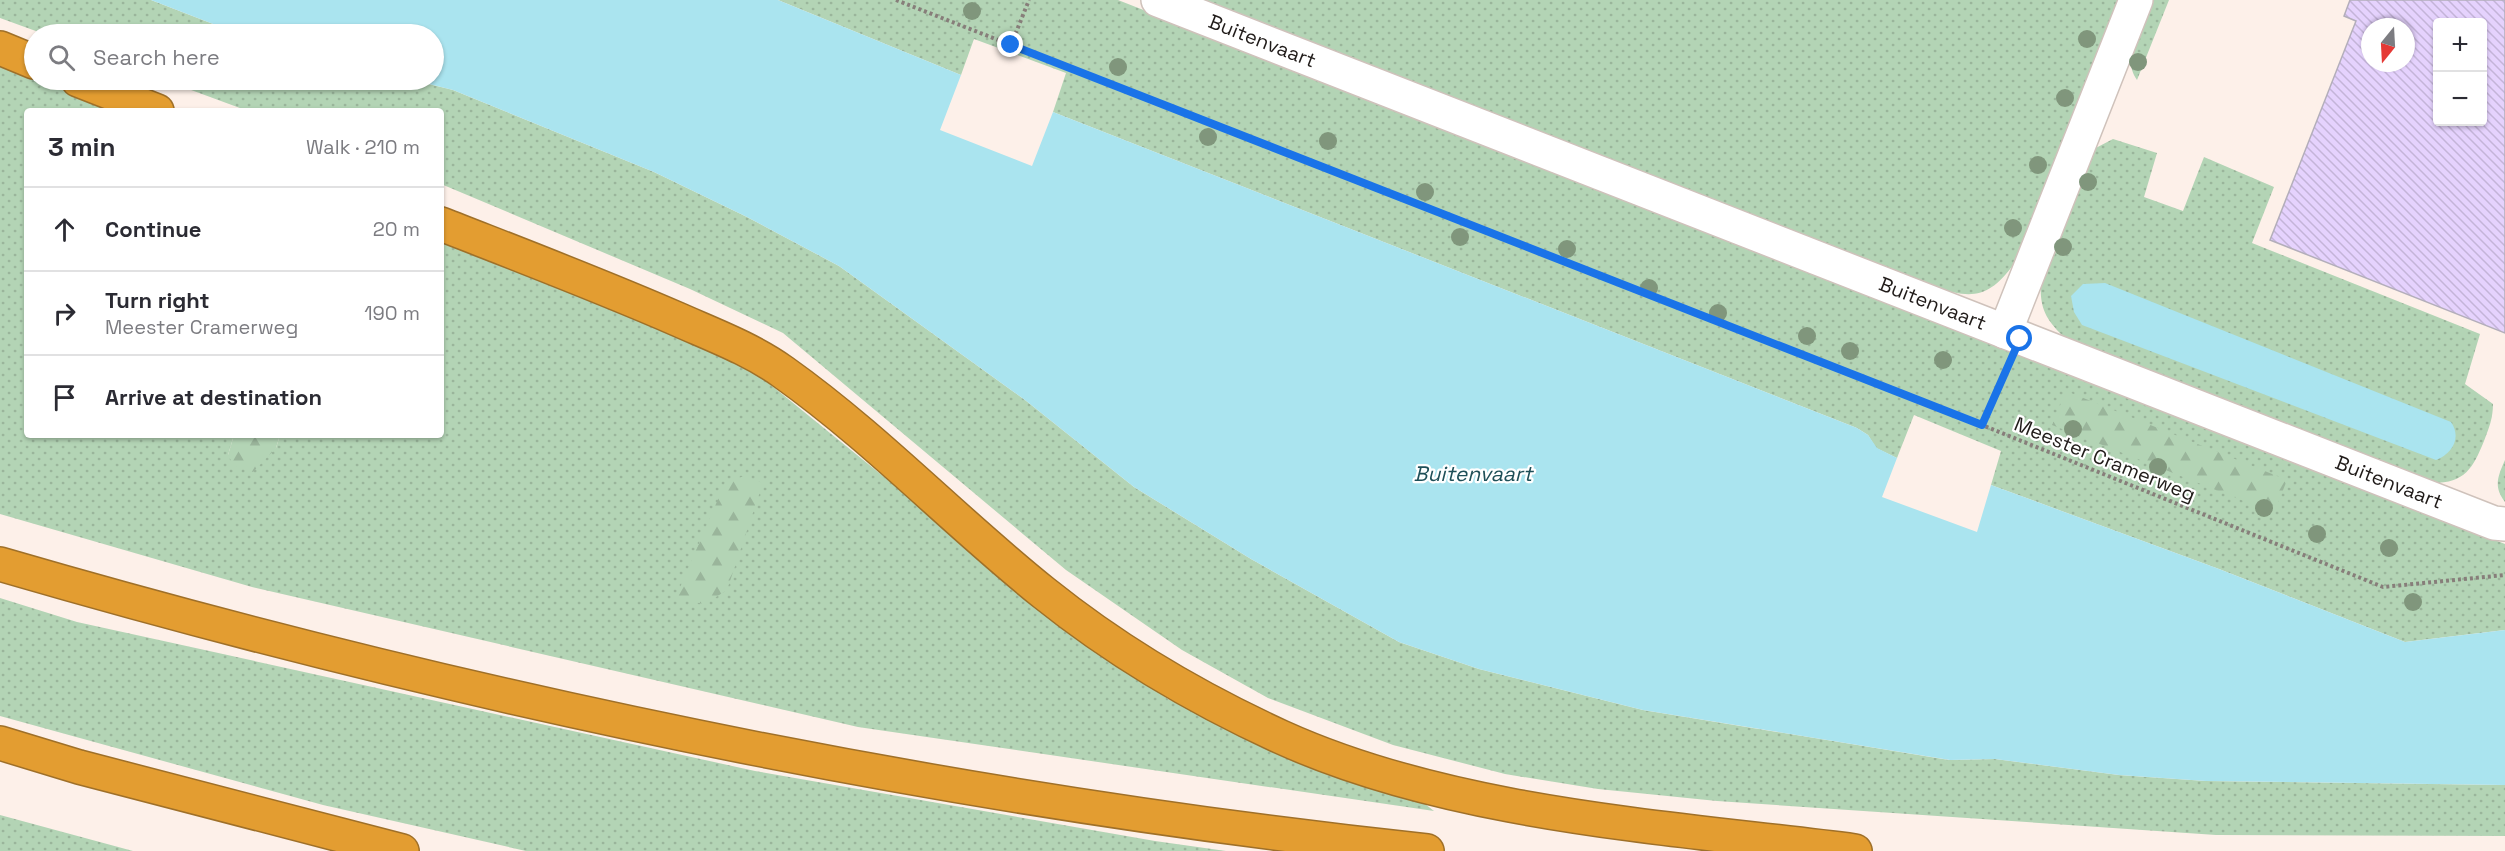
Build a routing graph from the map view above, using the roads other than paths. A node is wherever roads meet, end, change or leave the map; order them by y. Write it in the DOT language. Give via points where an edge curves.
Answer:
graph roads {
  1 [pos="1158,0"];
  2 [pos="2136,0"];
  3 [pos="0,48"];
  4 [pos="24,58"];
  5 [pos="104,90"];
  6 [pos="150,108"];
  7 [pos="444,225"];
  8 [pos="2013,335"];
  9 [pos="2505,524"];
  10 [pos="0,564"];
  11 [pos="0,743"];
  12 [pos="80,767"];
  13 [pos="323,851"];
  14 [pos="402,851"];
  15 [pos="1427,851"];
  16 [pos="1855,851"];
  1 -- 8 [label="street, Buitenvaart"];
  2 -- 8 [label="street, Buitenvaart"];
  3 -- 4 [label="highway"];
  5 -- 6 [label="highway"];
  7 -- 16 [label="highway" via="631,299 736,345 780,369 896,463 1046,595 1194,692 1283,738 1396,778 1505,805"];
  8 -- 9 [label="street, Buitenvaart" via="2483,519"];
  10 -- 15 [label="highway" via="335,656 770,752 1133,814"];
  11 -- 12 [label="highway"];
  12 -- 13 [label="highway"];
  12 -- 14 [label="highway"];
}
